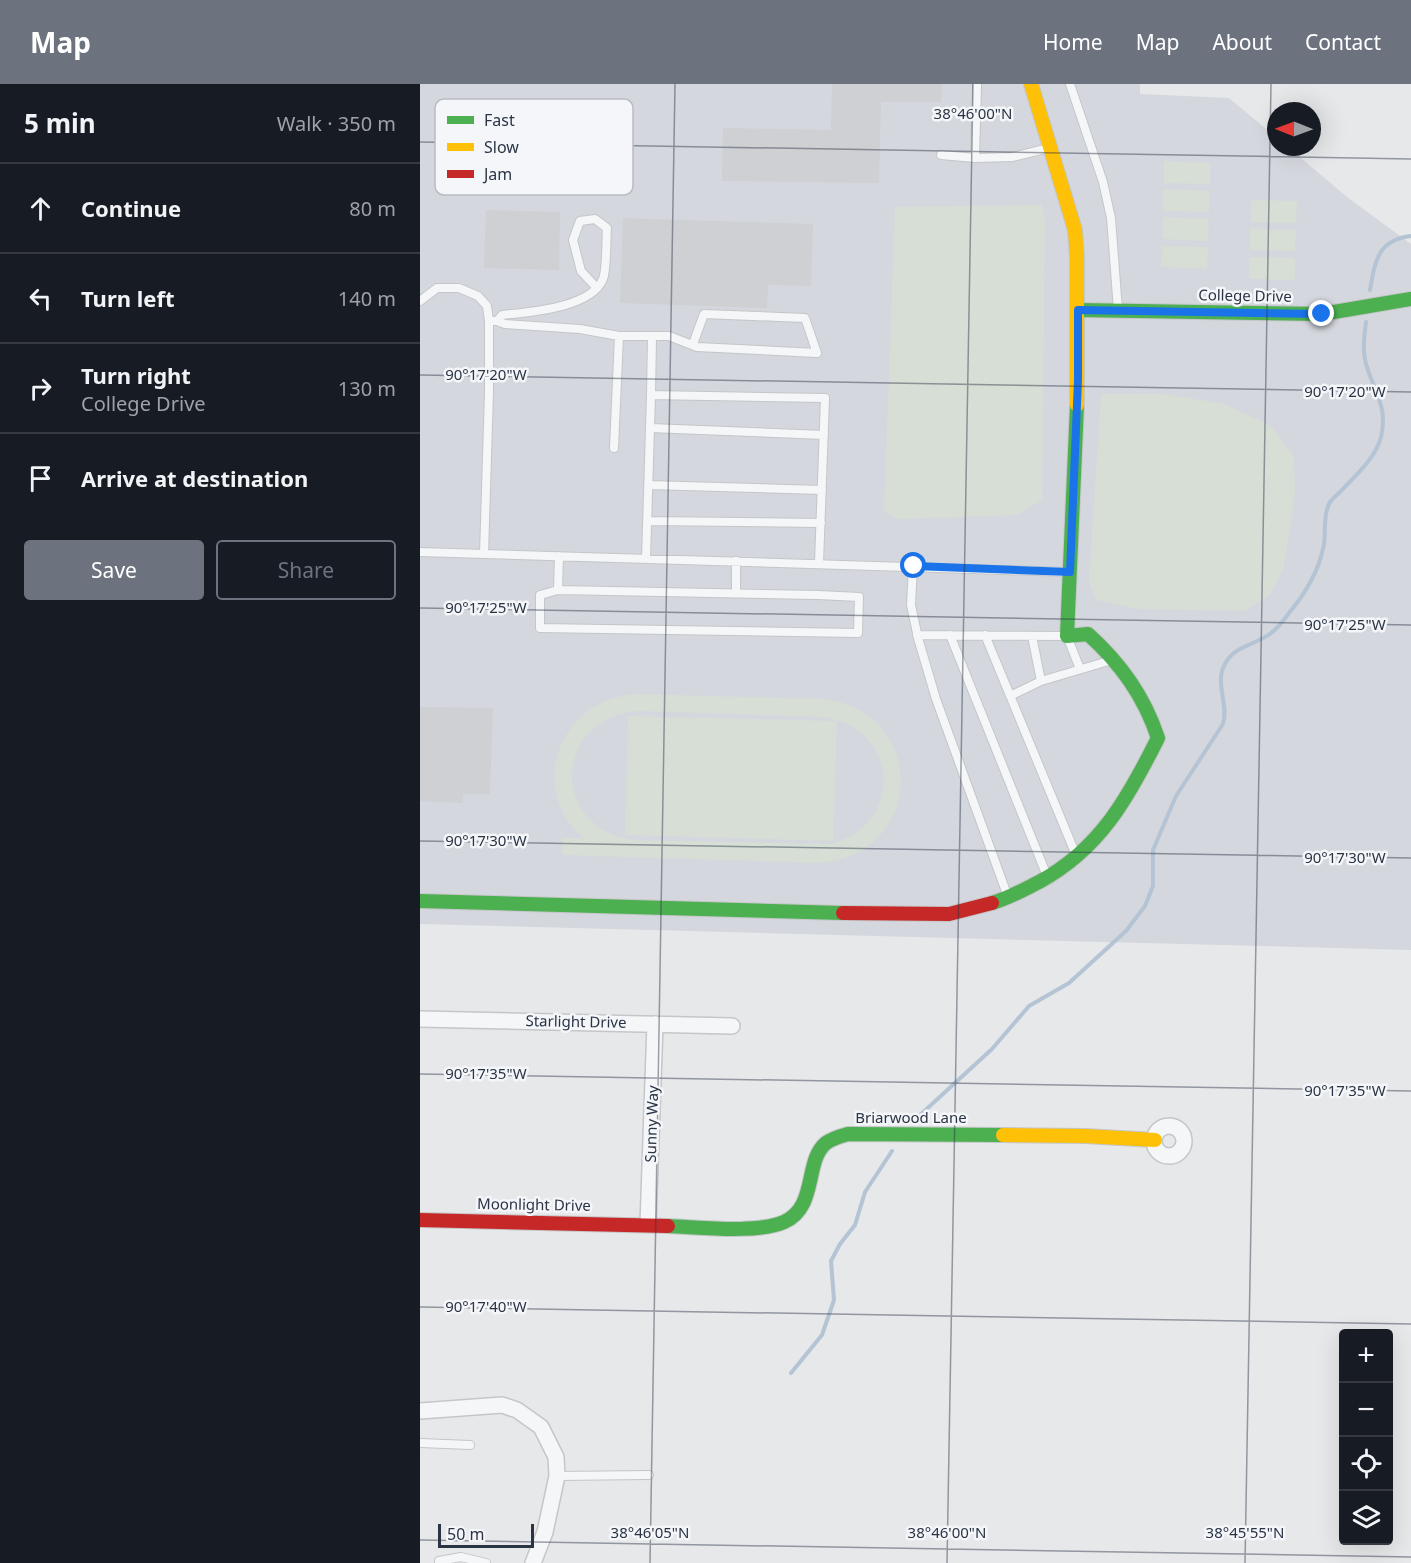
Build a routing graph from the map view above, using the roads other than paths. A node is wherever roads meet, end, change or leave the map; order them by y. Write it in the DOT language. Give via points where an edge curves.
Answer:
graph roads {
  1 [pos="977,84"];
  2 [pos="1031,84"];
  3 [pos="1070,84"];
  4 [pos="1049,148"];
  5 [pos="941,155"];
  6 [pos="975,158"];
  7 [pos="596,287"];
  8 [pos="1411,299"];
  9 [pos="420,301"];
  10 [pos="1078,310"];
  11 [pos="1118,310"];
  12 [pos="493,321"];
  13 [pos="619,336"];
  14 [pos="652,337"];
  15 [pos="693,344"];
  16 [pos="651,395"];
  17 [pos="650,428"];
  18 [pos="824,435"];
  19 [pos="614,448"];
  20 [pos="648,484"];
  21 [pos="822,490"];
  22 [pos="648,521"];
  23 [pos="820,524"];
  24 [pos="420,552"];
  25 [pos="484,554"];
  26 [pos="559,556"];
  27 [pos="646,560"];
  28 [pos="736,561"];
  29 [pos="819,563"];
  30 [pos="914,566"];
  31 [pos="1070,572"];
  32 [pos="558,590"];
  33 [pos="736,594"];
  34 [pos="917,635"];
  35 [pos="950,635"];
  36 [pos="985,635"];
  37 [pos="1032,636"];
  38 [pos="1067,636"];
  39 [pos="1114,659"];
  40 [pos="1080,669"];
  41 [pos="1041,681"];
  42 [pos="1010,696"];
  43 [pos="1076,857"];
  44 [pos="1047,877"];
  45 [pos="1009,898"];
  46 [pos="420,901"];
  47 [pos="420,1019"];
  48 [pos="655,1024"];
  49 [pos="732,1026"];
  50 [pos="1155,1140"];
  51 [pos="420,1220"];
  52 [pos="648,1224"];
  53 [pos="420,1411"];
  54 [pos="420,1443"];
  55 [pos="470,1445"];
  56 [pos="649,1475"];
  57 [pos="557,1476"];
  58 [pos="439,1563"];
  59 [pos="486,1563"];
  60 [pos="533,1563"];
  1 -- 6 [label="lane"];
  2 -- 4 [label="street"];
  3 -- 11 [label="lane" via="1111,218"];
  4 -- 6 [label="lane" via="1012,157"];
  4 -- 10 [label="street" via="1075,230"];
  5 -- 6 [label="lane"];
  7 -- 7 [label="lane" via="603,278 607,228 595,219 580,220 573,240 581,271"];
  7 -- 12 [label="lane" via="564,305 502,315"];
  8 -- 11 [label="street, College Drive" via="1322,314"];
  9 -- 12 [label="lane" via="437,288 459,288 478,296"];
  10 -- 11 [label="street, College Drive"];
  10 -- 31 [label="street"];
  12 -- 13 [label="lane"];
  12 -- 25 [label="lane"];
  13 -- 14 [label="lane"];
  13 -- 19 [label="lane"];
  14 -- 15 [label="lane" via="669,336"];
  14 -- 16 [label="lane"];
  15 -- 15 [label="lane" via="697,347 817,353 805,318 704,314"];
  16 -- 17 [label="lane"];
  16 -- 18 [label="lane" via="825,398"];
  17 -- 18 [label="lane"];
  17 -- 20 [label="lane"];
  18 -- 21 [label="lane"];
  20 -- 21 [label="lane"];
  20 -- 22 [label="lane"];
  21 -- 23 [label="lane"];
  22 -- 23 [label="lane"];
  22 -- 27 [label="lane"];
  23 -- 29 [label="lane"];
  24 -- 25 [label="lane"];
  25 -- 26 [label="lane"];
  26 -- 27 [label="lane"];
  26 -- 32 [label="lane"];
  27 -- 28 [label="lane"];
  28 -- 29 [label="lane"];
  28 -- 33 [label="lane"];
  29 -- 30 [label="lane"];
  30 -- 31 [label="lane"];
  30 -- 34 [label="lane" via="911,605"];
  31 -- 38 [label="street"];
  32 -- 33 [label="lane"];
  32 -- 33 [label="lane" via="540,595 540,628 858,633 859,597"];
  34 -- 35 [label="lane"];
  34 -- 45 [label="lane" via="936,699"];
  35 -- 36 [label="lane"];
  35 -- 44 [label="lane"];
  36 -- 37 [label="lane"];
  36 -- 42 [label="lane"];
  37 -- 38 [label="lane"];
  37 -- 41 [label="lane"];
  38 -- 39 [label="street" via="1088,634"];
  38 -- 40 [label="lane"];
  39 -- 40 [label="lane"];
  39 -- 43 [label="street" via="1142,695 1158,738 1112,821"];
  40 -- 41 [label="lane"];
  41 -- 42 [label="lane"];
  42 -- 43 [label="lane"];
  43 -- 44 [label="street"];
  44 -- 45 [label="street"];
  45 -- 46 [label="street" via="948,914 918,915"];
  47 -- 48 [label="street, Starlight Drive"];
  48 -- 49 [label="street, Starlight Drive"];
  48 -- 52 [label="street, Sunny Way"];
  50 -- 52 [label="street, Briarwood Lane" via="849,1134 826,1143 817,1156 805,1202 790,1219 758,1228"];
  51 -- 52 [label="street, Moonlight Drive"];
  53 -- 57 [label="street" via="502,1405 517,1410 541,1427 556,1456"];
  54 -- 55 [label="lane"];
  56 -- 57 [label="lane"];
  57 -- 60 [label="street" via="545,1532"];
  58 -- 59 [label="lane" via="461,1557"];
}
